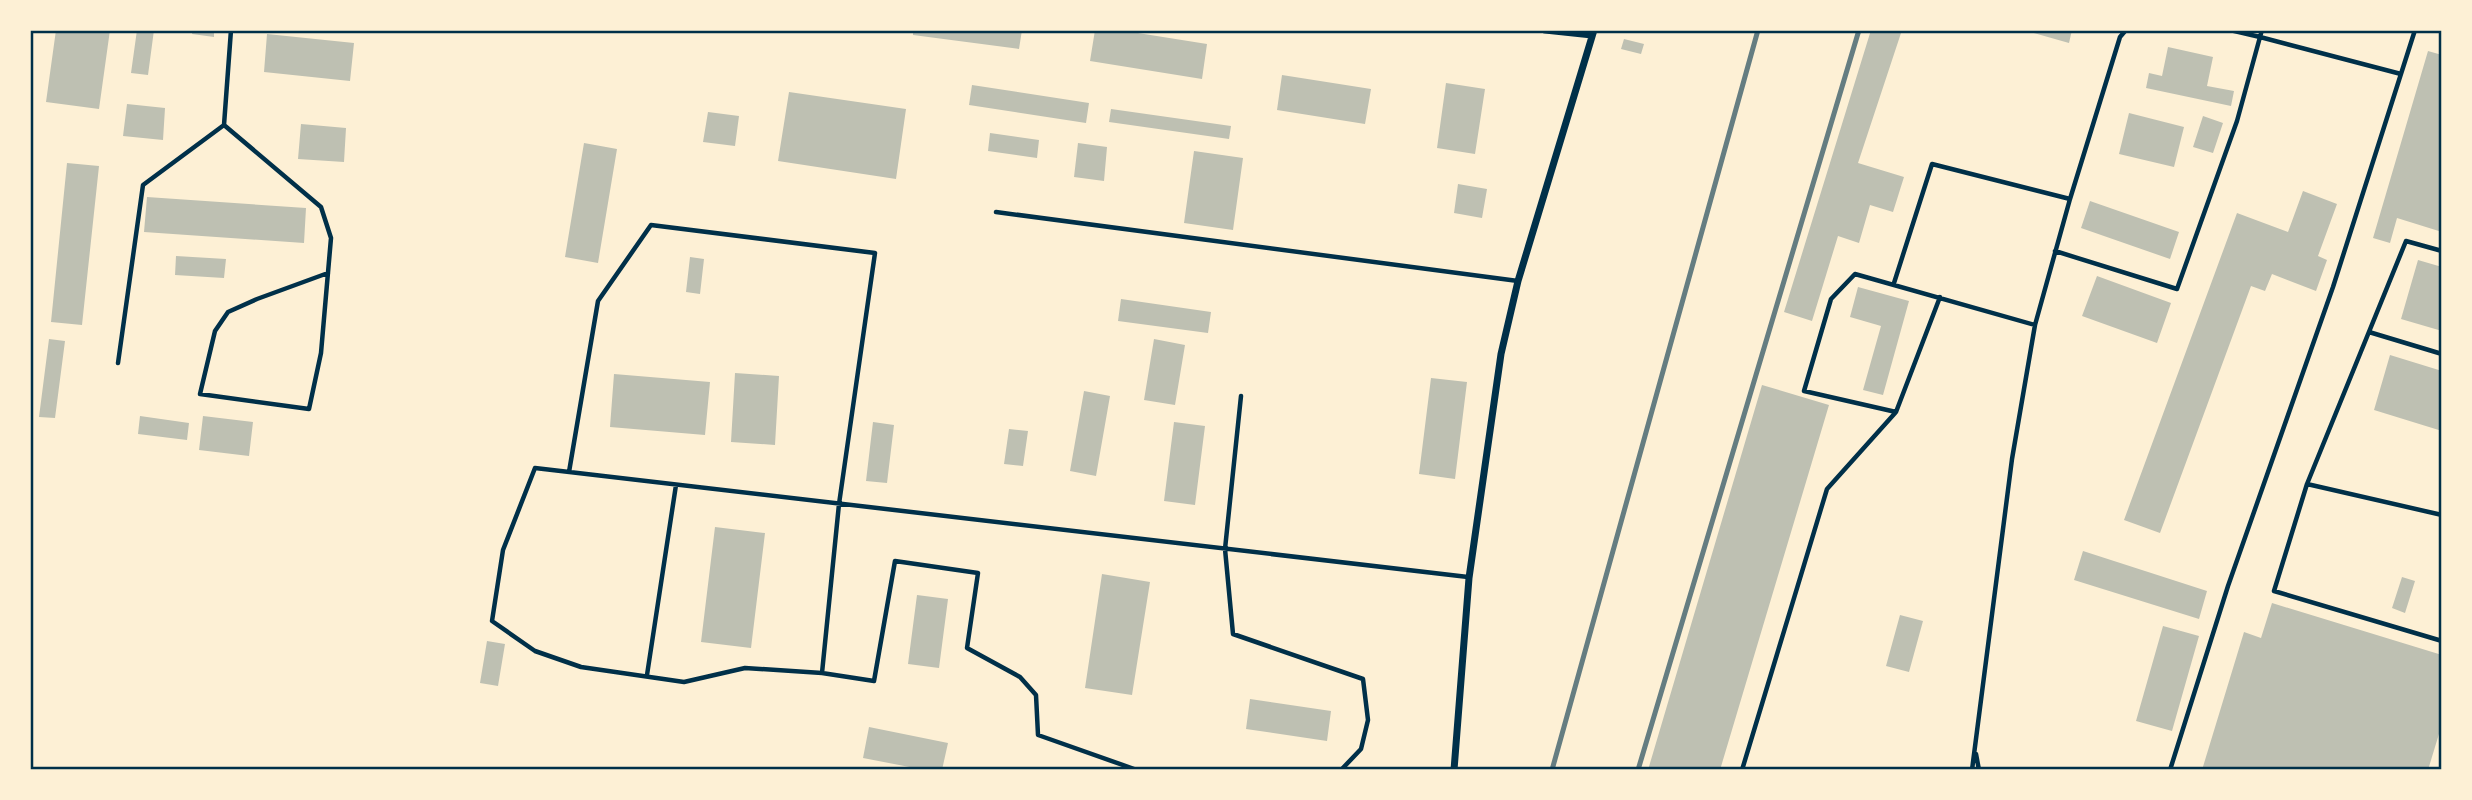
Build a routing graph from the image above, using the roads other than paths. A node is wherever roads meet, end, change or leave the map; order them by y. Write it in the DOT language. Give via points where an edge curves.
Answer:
graph roads {
  1 [pos="232,30"];
  2 [pos="1545,30"];
  3 [pos="2126,30"];
  4 [pos="2230,30"];
  5 [pos="2262,30"];
  6 [pos="2415,30"];
  7 [pos="1593,32"];
  8 [pos="2260,37"];
  9 [pos="2401,74"];
  10 [pos="224,125"];
  11 [pos="2070,199"];
  12 [pos="996,212"];
  13 [pos="2055,251"];
  14 [pos="2442,251"];
  15 [pos="328,274"];
  16 [pos="1518,281"];
  17 [pos="1894,283"];
  18 [pos="1940,297"];
  19 [pos="2035,325"];
  20 [pos="2369,332"];
  21 [pos="2442,354"];
  22 [pos="118,363"];
  23 [pos="1241,396"];
  24 [pos="1896,412"];
  25 [pos="569,472"];
  26 [pos="2307,484"];
  27 [pos="676,485"];
  28 [pos="839,504"];
  29 [pos="2442,515"];
  30 [pos="1225,549"];
  31 [pos="1469,578"];
  32 [pos="2442,641"];
  33 [pos="822,673"];
  34 [pos="647,676"];
  35 [pos="1975,746"];
  36 [pos="1137,770"];
  37 [pos="1342,770"];
  38 [pos="1454,770"];
  39 [pos="1742,770"];
  40 [pos="1972,770"];
  41 [pos="1979,770"];
  42 [pos="2170,770"];
  1 -- 10 [label="lane"];
  2 -- 7 [label="street"];
  3 -- 11 [label="lane"];
  4 -- 8 [label="lane"];
  5 -- 8 [label="lane"];
  6 -- 9 [label="lane"];
  7 -- 16 [label="street"];
  8 -- 9 [label="lane"];
  8 -- 13 [label="lane" via="2177,289"];
  9 -- 42 [label="lane"];
  10 -- 15 [label="lane" via="321,207 331,238"];
  10 -- 22 [label="lane" via="143,185"];
  11 -- 13 [label="lane"];
  11 -- 17 [label="lane" via="1932,164"];
  12 -- 16 [label="lane"];
  13 -- 19 [label="lane"];
  14 -- 20 [label="lane" via="2406,241"];
  15 -- 15 [label="lane" via="228,312 215,331 200,394 309,409 321,353"];
  16 -- 31 [label="street" via="1501,354"];
  17 -- 18 [label="lane"];
  17 -- 24 [label="lane" via="1855,274 1831,299 1804,391"];
  18 -- 19 [label="lane"];
  18 -- 24 [label="lane"];
  19 -- 35 [label="lane" via="2012,459"];
  20 -- 21 [label="lane"];
  20 -- 26 [label="lane"];
  23 -- 30 [label="lane"];
  24 -- 39 [label="lane" via="1827,489"];
  25 -- 27 [label="lane"];
  25 -- 28 [label="lane" via="598,300 651,225 875,253"];
  25 -- 34 [label="lane" via="535,468 503,550 492,621 534,651 581,667"];
  26 -- 29 [label="lane"];
  26 -- 32 [label="lane" via="2274,591"];
  27 -- 28 [label="lane"];
  27 -- 34 [label="lane"];
  28 -- 30 [label="lane"];
  28 -- 33 [label="lane"];
  30 -- 31 [label="lane"];
  30 -- 37 [label="lane" via="1233,634 1363,679 1368,720 1361,749"];
  31 -- 38 [label="street"];
  33 -- 34 [label="lane" via="745,668 684,682"];
  33 -- 36 [label="lane" via="874,681 895,561 978,573 967,648 1020,677 1036,695 1038,735"];
  35 -- 40 [label="lane"];
  35 -- 41 [label="lane"];
}
